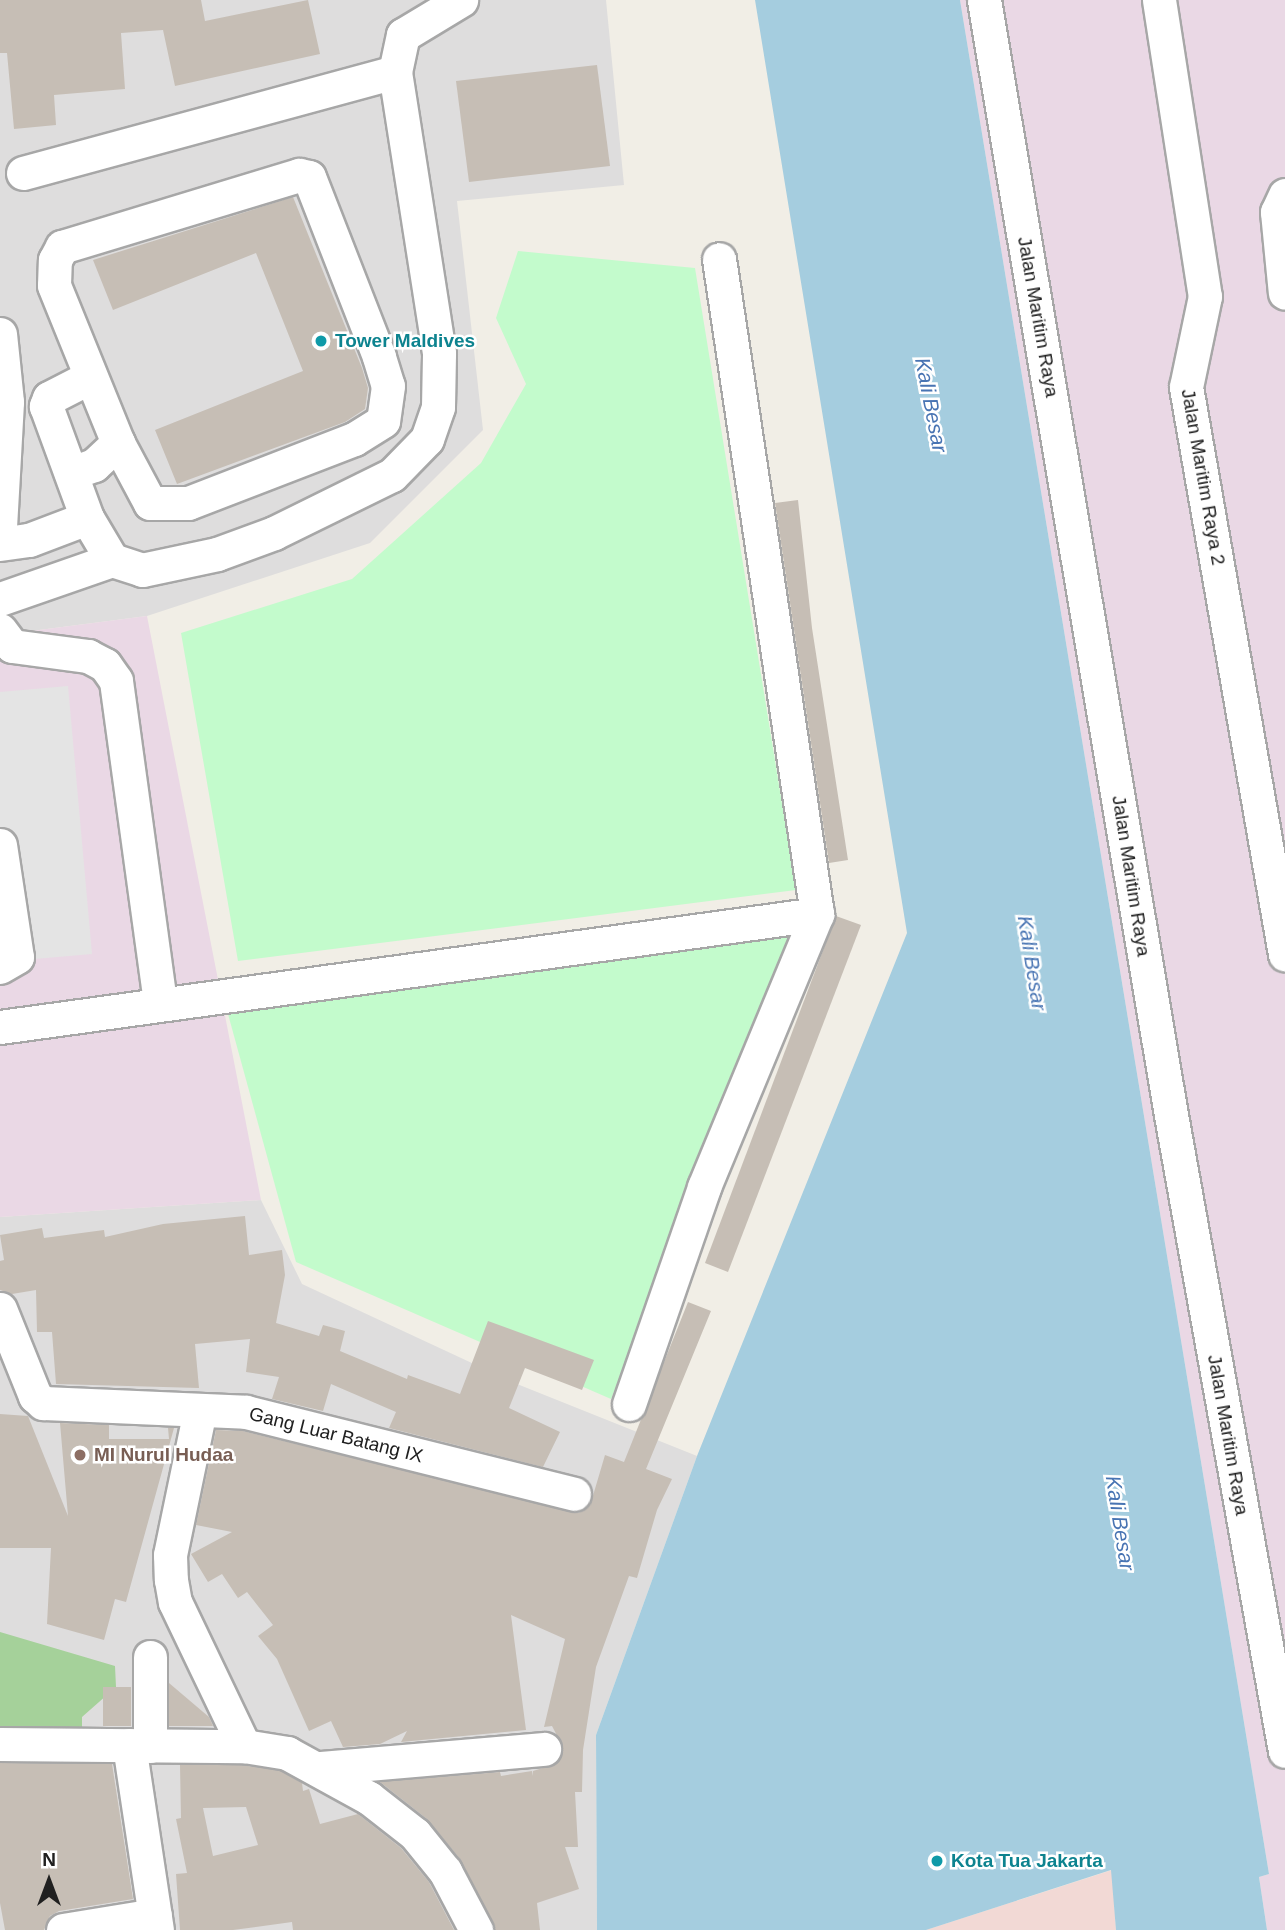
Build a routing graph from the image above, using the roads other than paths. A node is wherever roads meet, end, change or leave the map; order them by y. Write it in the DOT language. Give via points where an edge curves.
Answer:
graph roads {
  1 [pos="984,0"];
  2 [pos="1159,0"];
  3 [pos="454,1"];
  4 [pos="395,72"];
  5 [pos="23,173"];
  6 [pos="1285,195"];
  7 [pos="719,259"];
  8 [pos="1285,293"];
  9 [pos="0,334"];
  10 [pos="90,377"];
  11 [pos="118,443"];
  12 [pos="71,472"];
  13 [pos="87,518"];
  14 [pos="0,528"];
  15 [pos="0,544"];
  16 [pos="112,560"];
  17 [pos="0,598"];
  18 [pos="0,630"];
  19 [pos="0,845"];
  20 [pos="1281,909"];
  21 [pos="817,914"];
  22 [pos="1285,954"];
  23 [pos="0,967"];
  24 [pos="160,1004"];
  25 [pos="0,1027"];
  26 [pos="0,1309"];
  27 [pos="629,1404"];
  28 [pos="200,1410"];
  29 [pos="574,1494"];
  30 [pos="150,1657"];
  31 [pos="0,1744"];
  32 [pos="140,1746"];
  33 [pos="244,1746"];
  34 [pos="544,1749"];
  35 [pos="1285,1751"];
  36 [pos="321,1768"];
  37 [pos="156,1923"];
  38 [pos="63,1930"];
  39 [pos="476,1930"];
  1 -- 35 [label="street, Jalan Maritim Raya" via="1171,1115"];
  2 -- 20 [label="street, Jalan Maritim Raya 2" via="1205,296 1186,387"];
  3 -- 4 [label="street" via="403,34"];
  4 -- 5 [label="street"];
  4 -- 16 [label="street" via="439,353 438,407 427,439 392,475 274,533 217,554 142,570"];
  6 -- 8 [label="street" via="1277,212"];
  7 -- 21 [label="street"];
  9 -- 14 [label="street" via="7,402"];
  10 -- 11 [label="street"];
  10 -- 11 [label="street" via="54,285 53,268 62,247 284,178 309,177 379,356 388,386 383,421 354,439 188,503 150,503"];
  10 -- 12 [label="street" via="49,398 46,407"];
  11 -- 12 [label="street" via="94,465"];
  12 -- 13 [label="street"];
  13 -- 15 [label="street" via="29,540"];
  13 -- 16 [label="street"];
  16 -- 17 [label="street"];
  18 -- 24 [label="street" via="12,646 88,656 105,665 116,681"];
  19 -- 23 [label="street" via="17,957"];
  20 -- 22 [label="street, Jalan Maritim Raya 2"];
  21 -- 24 [label="street"];
  21 -- 27 [label="street" via="704,1187"];
  24 -- 25 [label="street"];
  26 -- 28 [label="street, Gang Luar Batang IX" via="35,1396 43,1403"];
  28 -- 29 [label="street, Gang Luar Batang IX" via="246,1412"];
  28 -- 33 [label="street" via="170,1556 175,1602"];
  30 -- 32 [label="street"];
  31 -- 32 [label="street"];
  32 -- 33 [label="street"];
  32 -- 37 [label="street"];
  33 -- 36 [label="street" via="278,1750"];
  34 -- 36 [label="street"];
  36 -- 39 [label="street" via="415,1834 445,1871"];
  37 -- 38 [label="street"];
}
